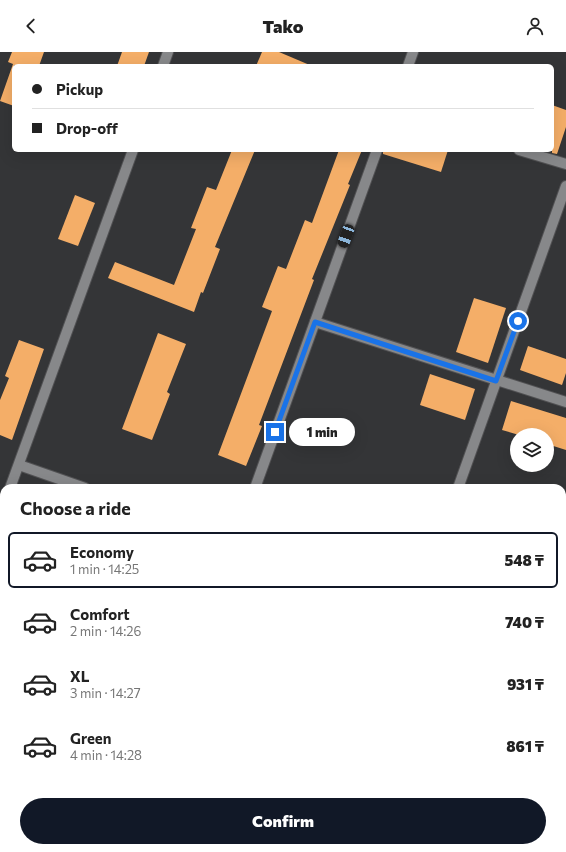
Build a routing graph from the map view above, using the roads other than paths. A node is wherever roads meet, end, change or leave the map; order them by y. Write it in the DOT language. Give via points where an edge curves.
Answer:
graph roads {
  1 [pos="168,52"];
  2 [pos="413,52"];
  3 [pos="164,64"];
  4 [pos="409,64"];
  5 [pos="131,152"];
  6 [pos="376,152"];
  7 [pos="526,152"];
  8 [pos="566,164"];
  9 [pos="566,186"];
  10 [pos="315,322"];
  11 [pos="496,381"];
  12 [pos="566,402"];
  13 [pos="19,465"];
  14 [pos="12,484"];
  15 [pos="74,484"];
  16 [pos="256,484"];
  17 [pos="459,484"];
  1 -- 3 [label="street"];
  2 -- 4 [label="street"];
  5 -- 13 [label="street"];
  6 -- 10 [label="street"];
  7 -- 8 [label="street"];
  9 -- 11 [label="street"];
  10 -- 11 [label="street"];
  10 -- 16 [label="street"];
  11 -- 12 [label="street"];
  11 -- 17 [label="street"];
  13 -- 14 [label="street"];
  13 -- 15 [label="street"];
}
